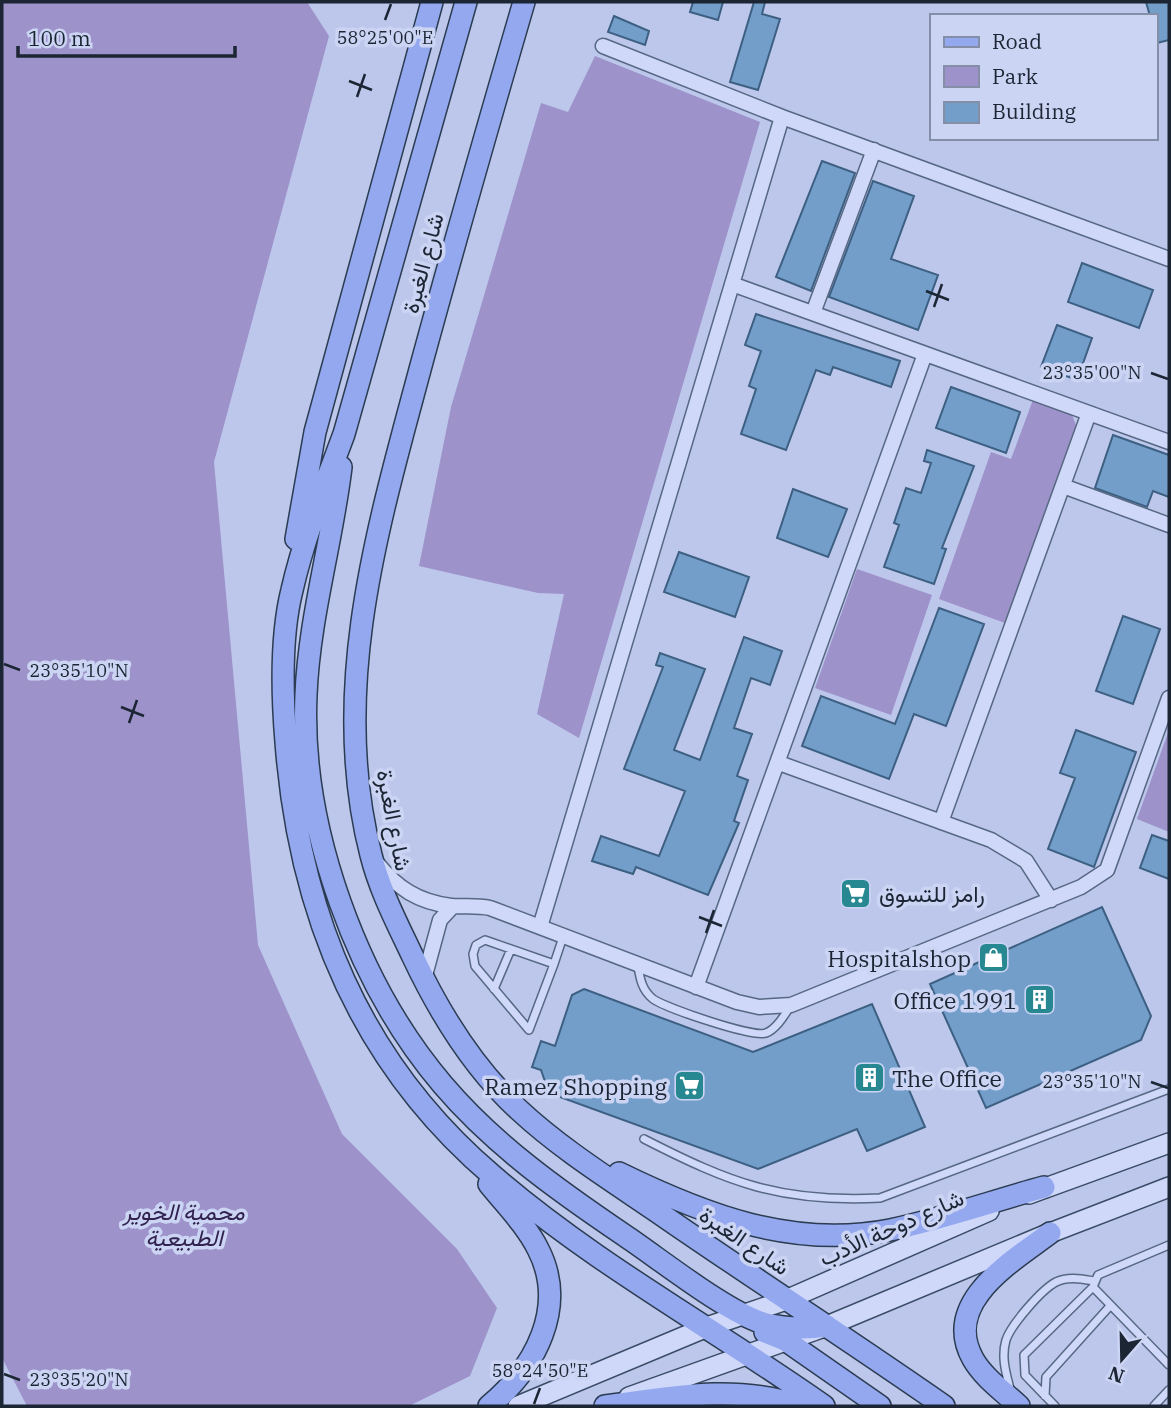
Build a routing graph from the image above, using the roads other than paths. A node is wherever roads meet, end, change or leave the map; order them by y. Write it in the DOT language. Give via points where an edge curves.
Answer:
graph roads {
  1 [pos="432,2"];
  2 [pos="466,2"];
  3 [pos="524,2"];
  4 [pos="603,47"];
  5 [pos="782,117"];
  6 [pos="874,150"];
  7 [pos="1169,259"];
  8 [pos="732,284"];
  9 [pos="813,313"];
  10 [pos="925,354"];
  11 [pos="1089,413"];
  12 [pos="344,434"];
  13 [pos="1169,442"];
  14 [pos="1063,486"];
  15 [pos="1169,525"];
  16 [pos="291,592"];
  17 [pos="1169,698"];
  18 [pos="779,763"];
  19 [pos="941,822"];
  20 [pos="371,856"];
  21 [pos="1051,900"];
  22 [pos="453,906"];
  23 [pos="540,927"];
  24 [pos="563,937"];
  25 [pos="511,949"];
  26 [pos="554,964"];
  27 [pos="638,966"];
  28 [pos="424,980"];
  29 [pos="696,987"];
  30 [pos="494,989"];
  31 [pos="791,1005"];
  32 [pos="1169,1089"];
  33 [pos="644,1139"];
  34 [pos="456,1141"];
  35 [pos="1169,1143"];
  36 [pos="559,1144"];
  37 [pos="1044,1187"];
  38 [pos="1169,1187"];
  39 [pos="1050,1233"];
  40 [pos="1169,1245"];
  41 [pos="1093,1284"];
  42 [pos="786,1300"];
  43 [pos="1110,1306"];
  44 [pos="744,1315"];
  45 [pos="827,1326"];
  46 [pos="708,1327"];
  47 [pos="785,1340"];
  48 [pos="804,1353"];
  49 [pos="750,1354"];
  50 [pos="1169,1366"];
  51 [pos="784,1378"];
  52 [pos="1169,1390"];
  53 [pos="1045,1396"];
  54 [pos="1015,1403"];
  55 [pos="489,1406"];
  56 [pos="518,1406"];
  57 [pos="604,1406"];
  58 [pos="800,1406"];
  59 [pos="824,1406"];
  60 [pos="880,1406"];
  61 [pos="944,1406"];
  62 [pos="1055,1406"];
  63 [pos="1154,1406"];
  1 -- 16 [label="main road" via="315,432"];
  2 -- 12 [label="main road, شارع الغبرة"];
  3 -- 20 [label="main road, شارع الغبرة" via="470,183 375,538 355,674 357,762"];
  4 -- 5 [label="street"];
  5 -- 6 [label="street"];
  5 -- 8 [label="street"];
  6 -- 7 [label="street"];
  6 -- 9 [label="street"];
  8 -- 9 [label="street"];
  8 -- 23 [label="street"];
  9 -- 10 [label="street"];
  10 -- 11 [label="street"];
  10 -- 18 [label="street"];
  11 -- 13 [label="street"];
  11 -- 14 [label="street"];
  12 -- 16 [label="main road, شارع الغبرة"];
  12 -- 44 [label="main road" via="311,642 307,748 324,846 358,945 409,1038 442,1084 483,1126 577,1203"];
  14 -- 15 [label="street"];
  14 -- 19 [label="street"];
  16 -- 34 [label="main road, شارع الغبرة" via="284,676 286,748 295,824 316,913 351,999 374,1038"];
  17 -- 21 [label="street" via="1107,870"];
  18 -- 19 [label="street"];
  18 -- 29 [label="street"];
  19 -- 21 [label="street" via="991,840 1026,861"];
  20 -- 22 [label="street" via="411,895"];
  20 -- 28 [label="main road, شارع الغبرة"];
  21 -- 31 [label="street"];
  22 -- 23 [label="street" via="490,908"];
  22 -- 28 [label="street" via="440,920"];
  23 -- 24 [label="street"];
  24 -- 26 [label="lane"];
  24 -- 27 [label="street"];
  25 -- 26 [label="lane"];
  25 -- 30 [label="lane"];
  25 -- 30 [label="lane" via="485,940 476,945 475,966"];
  26 -- 30 [label="lane" via="529,1030"];
  27 -- 29 [label="street"];
  27 -- 31 [label="lane" via="641,984 654,1000 748,1035 766,1033"];
  28 -- 36 [label="main road, شارع الغبرة" via="440,1010 495,1085"];
  29 -- 31 [label="street" via="759,1007"];
  32 -- 33 [label="lane" via="880,1198 787,1196 734,1182"];
  34 -- 46 [label="main road, شارع الغبرة" via="494,1177 574,1238"];
  34 -- 55 [label="main road" via="529,1233 547,1273 550,1303 539,1345 529,1364"];
  35 -- 37 [label="main road, شارع دوحة الأدب"];
  36 -- 37 [label="main road" via="713,1215 815,1236 890,1230"];
  36 -- 42 [label="main road, شارع الغبرة"];
  37 -- 42 [label="main road, شارع دوحة الأدب"];
  38 -- 39 [label="main road"];
  39 -- 45 [label="main road"];
  39 -- 54 [label="main road" via="989,1279 976,1294 968,1319 973,1359"];
  40 -- 41 [label="lane" via="1098,1275"];
  41 -- 43 [label="lane"];
  41 -- 53 [label="lane" via="1024,1355 1025,1375"];
  41 -- 54 [label="lane" via="1075,1278 1056,1282 1016,1324 1007,1338 1003,1364"];
  42 -- 44 [label="main road, شارع دوحة الأدب"];
  42 -- 45 [label="main road, شارع الغبرة"];
  43 -- 50 [label="lane"];
  43 -- 53 [label="lane" via="1046,1377"];
  44 -- 45 [label="main road" via="785,1328"];
  44 -- 46 [label="main road, شارع دوحة الأدب"];
  45 -- 47 [label="main road"];
  45 -- 61 [label="main road, شارع الغبرة"];
  46 -- 47 [label="main road" via="747,1327"];
  46 -- 49 [label="main road, شارع الغبرة"];
  46 -- 56 [label="main road, شارع دوحة الأدب"];
  47 -- 48 [label="main road"];
  47 -- 49 [label="main road"];
  48 -- 51 [label="main road" via="795,1350 782,1356 779,1370"];
  48 -- 60 [label="main road"];
  49 -- 51 [label="main road, شارع الغبرة"];
  49 -- 57 [label="main road"];
  51 -- 59 [label="main road, شارع الغبرة"];
  52 -- 63 [label="lane"];
  53 -- 62 [label="lane"];
  57 -- 58 [label="main road" via="731,1392"];
}
